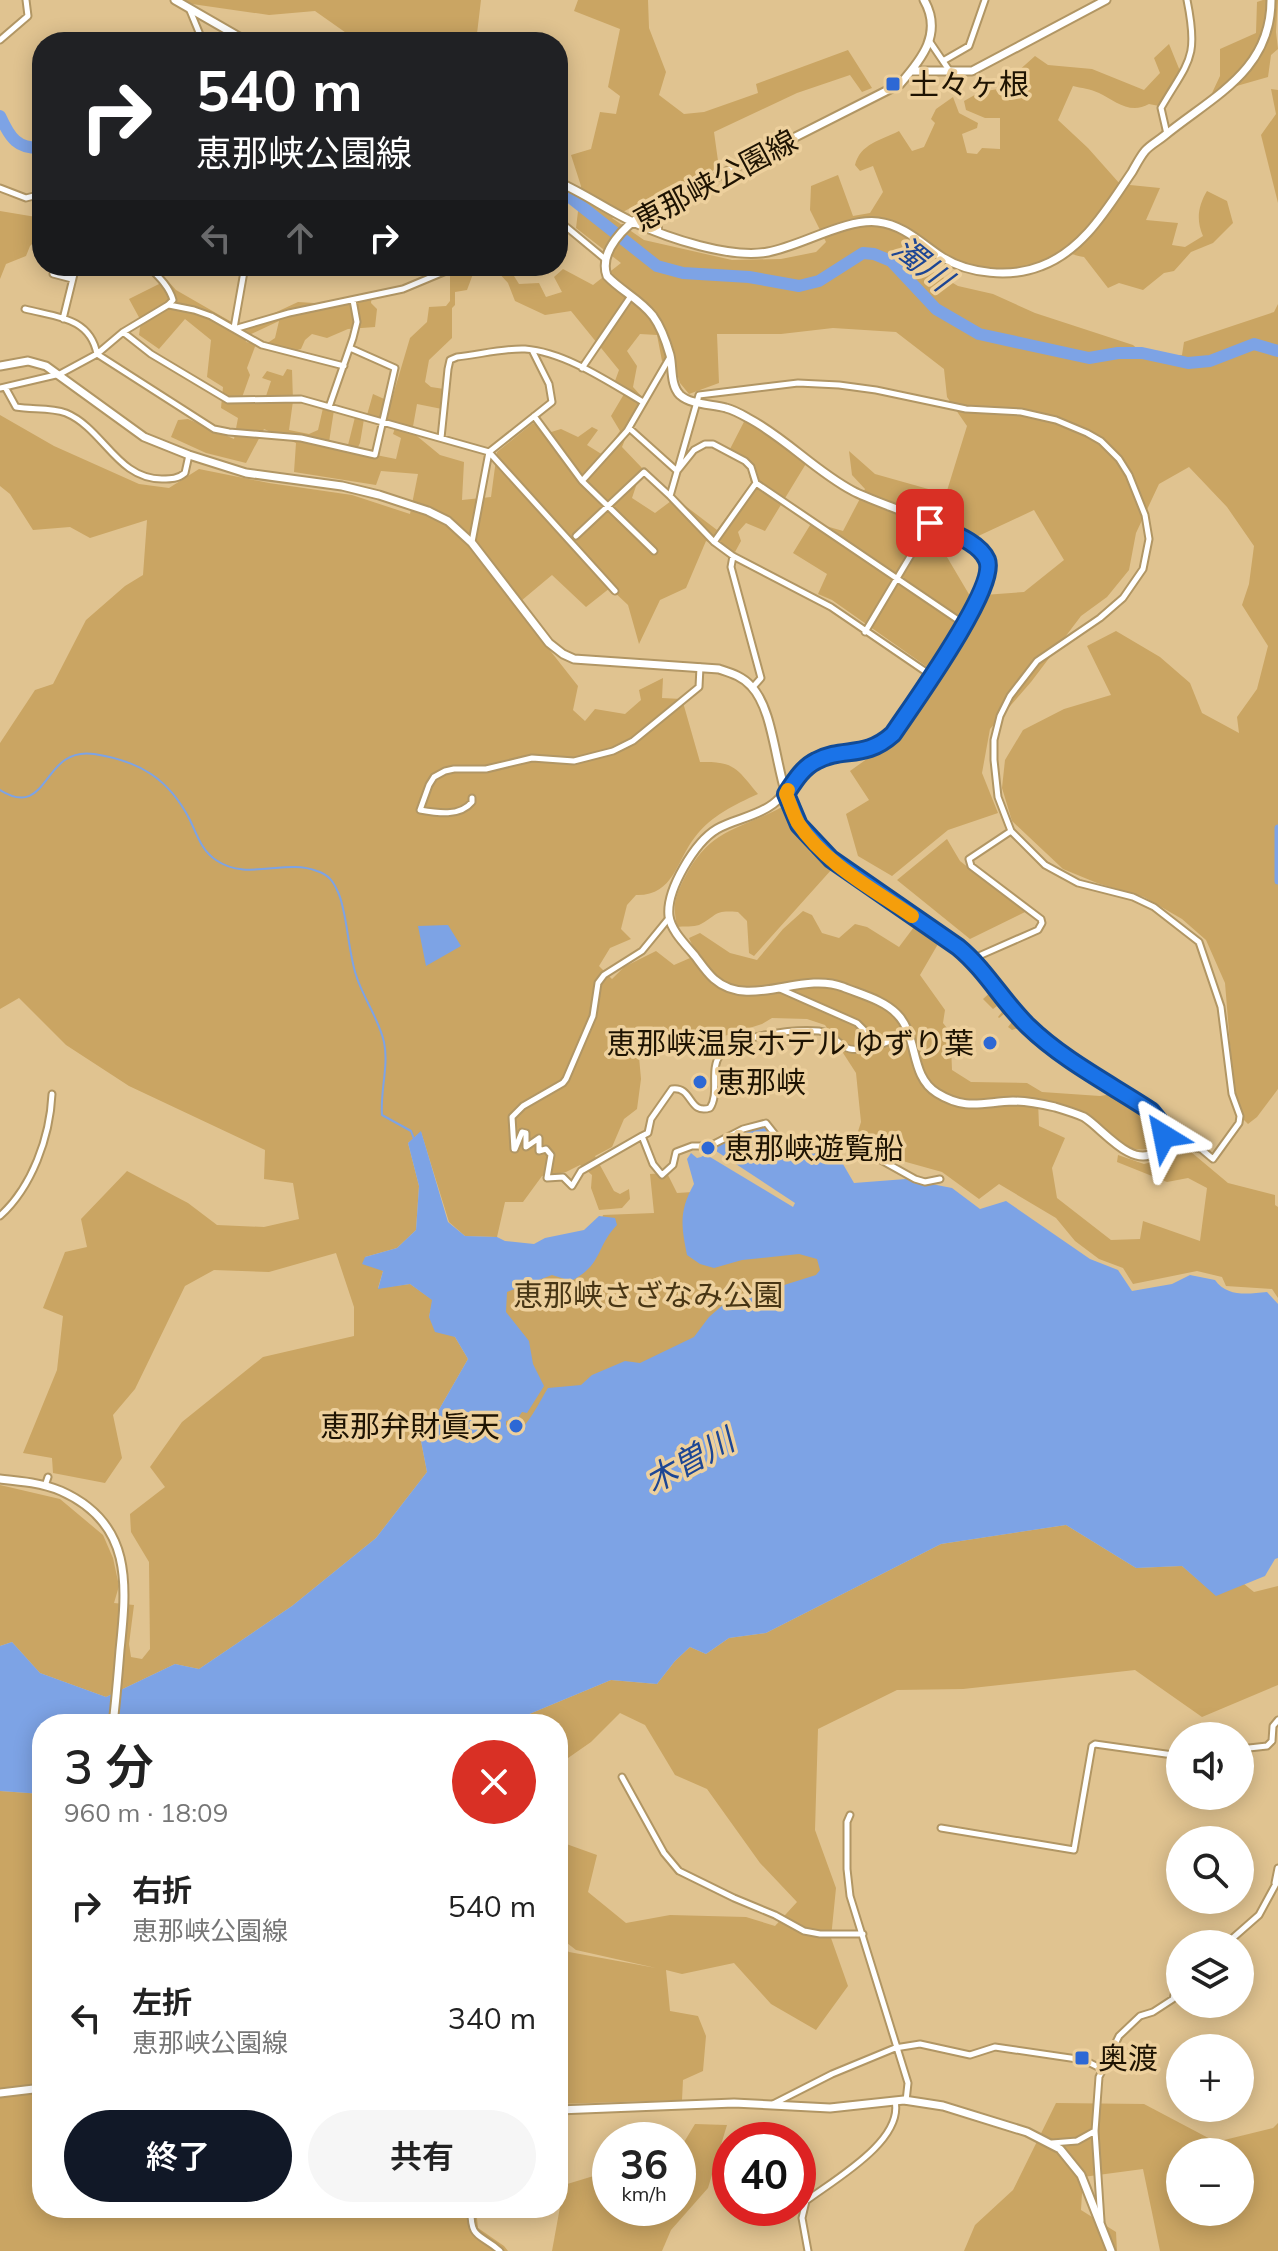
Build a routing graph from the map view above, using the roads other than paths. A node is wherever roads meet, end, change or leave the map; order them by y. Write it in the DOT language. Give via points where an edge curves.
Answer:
graph roads {
  1 [pos="26,0"];
  2 [pos="175,0"];
  3 [pos="924,0"];
  4 [pos="985,0"];
  5 [pos="1106,0"];
  6 [pos="1187,0"];
  7 [pos="1271,0"];
  8 [pos="188,7"];
  9 [pos="199,32"];
  10 [pos="231,32"];
  11 [pos="0,40"];
  12 [pos="930,42"];
  13 [pos="943,61"];
  14 [pos="912,71"];
  15 [pos="949,71"];
  16 [pos="1167,134"];
  17 [pos="568,187"];
  18 [pos="0,188"];
  19 [pos="32,196"];
  20 [pos="659,205"];
  21 [pos="632,221"];
  22 [pos="568,228"];
  23 [pos="658,232"];
  24 [pos="605,259"];
  25 [pos="61,276"];
  26 [pos="73,276"];
  27 [pos="158,276"];
  28 [pos="243,276"];
  29 [pos="434,276"];
  30 [pos="72,279"];
  31 [pos="632,294"];
  32 [pos="353,300"];
  33 [pos="168,305"];
  34 [pos="25,309"];
  35 [pos="63,319"];
  36 [pos="234,329"];
  37 [pos="123,332"];
  38 [pos="350,348"];
  39 [pos="532,351"];
  40 [pos="97,354"];
  41 [pos="670,357"];
  42 [pos="0,366"];
  43 [pos="344,366"];
  44 [pos="582,368"];
  45 [pos="60,374"];
  46 [pos="2,388"];
  47 [pos="643,402"];
  48 [pos="696,402"];
  49 [pos="329,407"];
  50 [pos="534,416"];
  51 [pos="383,424"];
  52 [pos="629,428"];
  53 [pos="441,438"];
  54 [pos="489,452"];
  55 [pos="189,455"];
  56 [pos="677,471"];
  57 [pos="582,481"];
  58 [pos="756,483"];
  59 [pos="670,496"];
  60 [pos="608,507"];
  61 [pos="930,523"];
  62 [pos="576,536"];
  63 [pos="714,542"];
  64 [pos="472,543"];
  65 [pos="654,551"];
  66 [pos="733,556"];
  67 [pos="897,578"];
  68 [pos="615,591"];
  69 [pos="964,624"];
  70 [pos="865,632"];
  71 [pos="700,667"];
  72 [pos="932,676"];
  73 [pos="753,687"];
  74 [pos="786,794"];
  75 [pos="472,798"];
  76 [pos="1011,831"];
  77 [pos="669,918"];
  78 [pos="972,959"];
  79 [pos="777,987"];
  80 [pos="908,1031"];
  81 [pos="869,1047"];
  82 [pos="52,1094"];
  83 [pos="642,1136"];
  84 [pos="1163,1141"];
  85 [pos="940,1179"];
  86 [pos="0,1216"];
  87 [pos="0,1479"];
  88 [pos="114,1714"];
  89 [pos="1278,1720"];
  90 [pos="1275,1742"];
  91 [pos="1254,1747"];
  92 [pos="1166,1754"];
  93 [pos="622,1777"];
  94 [pos="850,1815"];
  95 [pos="941,1828"];
  96 [pos="1278,1868"];
  97 [pos="1276,1882"];
  98 [pos="1242,1930"];
  99 [pos="863,1934"];
  100 [pos="1166,2004"];
  101 [pos="895,2048"];
  102 [pos="1102,2069"];
  103 [pos="32,2089"];
  104 [pos="0,2093"];
  105 [pos="895,2101"];
  106 [pos="906,2101"];
  107 [pos="772,2105"];
  108 [pos="568,2110"];
  109 [pos="1095,2131"];
  110 [pos="1052,2143"];
  111 [pos="471,2218"];
  112 [pos="1102,2226"];
  113 [pos="500,2251"];
  114 [pos="808,2251"];
  115 [pos="1111,2251"];
  1 -- 11 [label="street" via="28,16"];
  2 -- 8 [label="street"];
  3 -- 12 [label="street" via="932,24"];
  4 -- 13 [label="street" via="969,46"];
  5 -- 15 [label="street" via="972,71"];
  6 -- 16 [label="street" via="1192,49 1185,72 1161,108"];
  7 -- 16 [label="street" via="1269,29 1253,62"];
  8 -- 9 [label="street"];
  8 -- 10 [label="street"];
  12 -- 13 [label="street"];
  12 -- 14 [label="street, 恵那峡公園線"];
  13 -- 15 [label="street"];
  14 -- 15 [label="street"];
  14 -- 20 [label="street, 恵那峡公園線" via="900,84"];
  16 -- 23 [label="street" via="1145,151 1080,241 1064,255 1025,271 965,267 878,222 764,253 718,249"];
  17 -- 21 [label="street"];
  18 -- 19 [label="street"];
  20 -- 21 [label="street, 恵那峡公園線"];
  20 -- 23 [label="street"];
  21 -- 23 [label="street"];
  21 -- 24 [label="street, 恵那峡公園線"];
  22 -- 24 [label="street"];
  24 -- 31 [label="street, 恵那峡公園線" via="607,276"];
  25 -- 30 [label="street"];
  26 -- 30 [label="street"];
  27 -- 33 [label="street" via="173,296"];
  28 -- 36 [label="street"];
  29 -- 32 [label="street"];
  30 -- 35 [label="street"];
  31 -- 41 [label="street, 恵那峡公園線" via="652,315"];
  31 -- 44 [label="street"];
  32 -- 36 [label="street"];
  32 -- 38 [label="street" via="357,322"];
  33 -- 36 [label="street" via="194,310"];
  33 -- 37 [label="street"];
  34 -- 35 [label="street"];
  35 -- 40 [label="street" via="81,324"];
  36 -- 43 [label="street" via="262,345"];
  37 -- 40 [label="street"];
  37 -- 49 [label="street" via="228,400 301,399"];
  38 -- 43 [label="street"];
  38 -- 51 [label="street" via="395,368"];
  39 -- 44 [label="street"];
  39 -- 50 [label="street" via="552,396 552,402"];
  39 -- 53 [label="street" via="450,360"];
  40 -- 45 [label="street"];
  40 -- 51 [label="street" via="214,429 301,438 375,455"];
  41 -- 47 [label="street"];
  41 -- 48 [label="street, 恵那峡公園線" via="677,393"];
  42 -- 45 [label="street" via="28,361"];
  43 -- 49 [label="street"];
  44 -- 47 [label="street"];
  45 -- 46 [label="street"];
  45 -- 55 [label="street" via="144,437"];
  46 -- 55 [label="street" via="16,407 55,410 80,422 138,475 179,478"];
  47 -- 52 [label="street"];
  48 -- 56 [label="street"];
  48 -- 61 [label="street" via="731,409 765,426 852,491"];
  48 -- 76 [label="street" via="699,395 798,383 876,390 1056,420 1101,441 1119,459 1145,515 1148,550 1143,569 1112,608 1037,661 1010,696 994,740 995,782"];
  49 -- 51 [label="street"];
  50 -- 54 [label="street"];
  50 -- 57 [label="street"];
  51 -- 53 [label="street"];
  52 -- 56 [label="street"];
  52 -- 57 [label="street"];
  53 -- 54 [label="street"];
  54 -- 64 [label="street"];
  54 -- 68 [label="street"];
  55 -- 64 [label="street" via="246,473 379,495 448,521"];
  56 -- 58 [label="street" via="694,450 713,444 745,461"];
  56 -- 59 [label="street"];
  57 -- 60 [label="street"];
  58 -- 63 [label="street"];
  58 -- 67 [label="street"];
  59 -- 60 [label="street" via="644,472"];
  59 -- 63 [label="street"];
  60 -- 62 [label="street"];
  60 -- 65 [label="street"];
  61 -- 67 [label="street"];
  61 -- 69 [label="street" via="971,543 989,564"];
  63 -- 66 [label="street"];
  64 -- 71 [label="street" via="563,654 588,661"];
  66 -- 70 [label="street" via="831,607"];
  66 -- 73 [label="street" via="731,567 761,678"];
  67 -- 69 [label="street"];
  67 -- 70 [label="street"];
  69 -- 72 [label="street"];
  70 -- 72 [label="street"];
  71 -- 73 [label="street" via="739,675"];
  71 -- 75 [label="street" via="699,687 633,741 574,761 532,758 486,769 454,769 434,777 420,810 447,814 470,806"];
  72 -- 74 [label="street" via="881,744 816,761"];
  73 -- 74 [label="street"];
  74 -- 77 [label="street" via="702,841 670,899"];
  74 -- 78 [label="street" via="799,825 831,859"];
  76 -- 78 [label="street" via="969,859 971,866 1042,923 1038,930"];
  76 -- 84 [label="street" via="1064,877 1154,907 1199,942 1221,1007 1239,1123 1213,1159 1201,1149"];
  77 -- 79 [label="street" via="716,981 744,992"];
  77 -- 83 [label="street" via="642,951 598,983 593,1016 563,1083 523,1106 511,1123 514,1149 522,1132 526,1147 539,1138 539,1151 546,1149 551,1155 547,1178 563,1177 572,1186 581,1171"];
  78 -- 84 [label="street" via="1039,1036 1156,1116"];
  79 -- 80 [label="street" via="834,984 888,1007"];
  79 -- 81 [label="street" via="857,1023"];
  80 -- 81 [label="street"];
  80 -- 84 [label="street" via="922,1077 943,1096 974,1106 1019,1101 1066,1110 1137,1154 1154,1154"];
  81 -- 83 [label="street" via="851,1049 821,1031 735,1043 717,1060 710,1108 696,1108 685,1091 672,1089"];
  82 -- 86 [label="street" via="38,1160 18,1198"];
  83 -- 85 [label="street" via="662,1175 685,1147 710,1146 766,1123 785,1147 849,1143 915,1179"];
  87 -- 88 [label="street" via="46,1482 69,1495 97,1516 119,1550 126,1595"];
  89 -- 90 [label="street" via="1273,1726"];
  90 -- 91 [label="street"];
  92 -- 95 [label="street" via="1092,1746 1074,1850"];
  93 -- 99 [label="street" via="679,1871 804,1931"];
  94 -- 99 [label="street" via="847,1869"];
  96 -- 97 [label="street"];
  97 -- 98 [label="street" via="1259,1915"];
  99 -- 101 [label="street"];
  100 -- 102 [label="street" via="1140,2016 1119,2036"];
  101 -- 102 [label="street" via="920,2044 970,2055 995,2047 1084,2060"];
  101 -- 106 [label="street" via="908,2083"];
  101 -- 107 [label="street"];
  102 -- 109 [label="street"];
  103 -- 104 [label="street"];
  105 -- 106 [label="street"];
  105 -- 107 [label="street" via="830,2108"];
  105 -- 114 [label="street" via="892,2124 863,2162 806,2201 802,2218"];
  106 -- 110 [label="street" via="943,2106"];
  107 -- 108 [label="street"];
  109 -- 110 [label="street" via="1077,2141"];
  109 -- 112 [label="street"];
  110 -- 112 [label="street" via="1081,2175"];
  111 -- 113 [label="street" via="477,2236"];
  112 -- 115 [label="street"];
}
